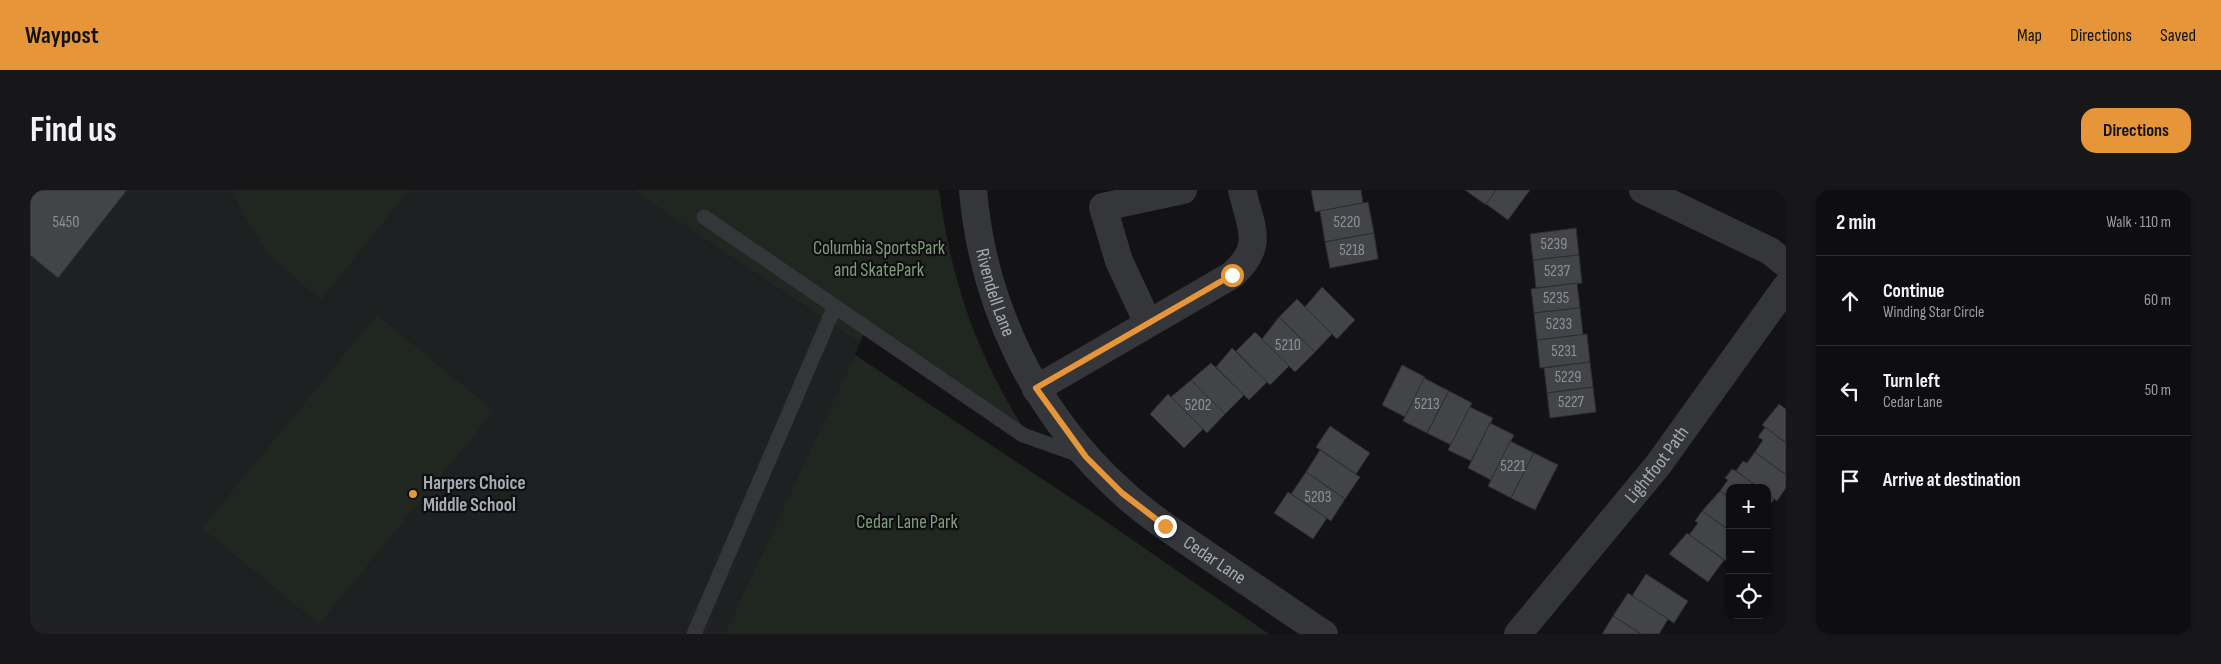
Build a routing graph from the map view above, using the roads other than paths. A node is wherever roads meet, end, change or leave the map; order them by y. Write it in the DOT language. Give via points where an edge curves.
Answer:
graph roads {
  1 [pos="974,190"];
  2 [pos="1183,190"];
  3 [pos="1242,190"];
  4 [pos="1642,190"];
  5 [pos="704,217"];
  6 [pos="1786,264"];
  7 [pos="1786,287"];
  8 [pos="834,308"];
  9 [pos="1148,323"];
  10 [pos="1036,388"];
  11 [pos="1086,457"];
  12 [pos="694,634"];
  13 [pos="1324,634"];
  14 [pos="1518,634"];
  1 -- 10 [label="street, Rivendell Lane" via="979,242 1000,313 1012,344"];
  2 -- 9 [label="street" via="1103,207 1119,262"];
  3 -- 9 [label="street" via="1254,239 1251,254 1232,275"];
  4 -- 6 [label="street" via="1770,251"];
  5 -- 8 [label="lane"];
  7 -- 14 [label="street, Lightfoot Path" via="1658,465"];
  8 -- 11 [label="lane" via="1024,435"];
  8 -- 12 [label="lane"];
  9 -- 10 [label="street"];
  10 -- 11 [label="street, Cedar Lane"];
  11 -- 13 [label="street, Cedar Lane" via="1122,493 1165,526"];
}
